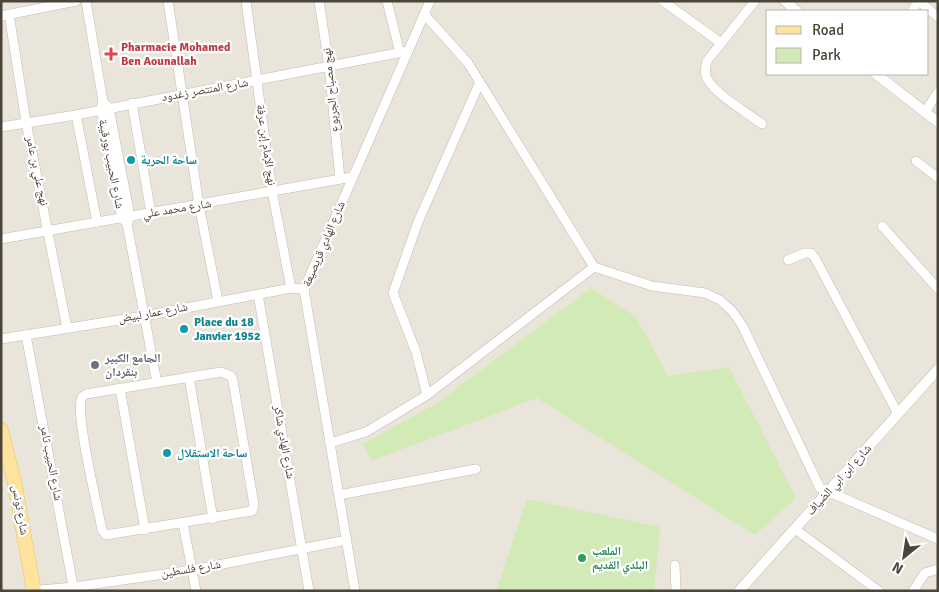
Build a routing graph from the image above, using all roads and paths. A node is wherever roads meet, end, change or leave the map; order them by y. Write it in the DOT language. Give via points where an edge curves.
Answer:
graph roads {
  1 [pos="76,1"];
  2 [pos="86,1"];
  3 [pos="168,1"];
  4 [pos="246,1"];
  5 [pos="319,1"];
  6 [pos="387,1"];
  7 [pos="430,1"];
  8 [pos="663,1"];
  9 [pos="755,1"];
  10 [pos="918,1"];
  11 [pos="424,14"];
  12 [pos="5,15"];
  13 [pos="938,17"];
  14 [pos="721,43"];
  15 [pos="404,52"];
  16 [pos="329,66"];
  17 [pos="878,75"];
  18 [pos="257,80"];
  19 [pos="479,84"];
  20 [pos="938,92"];
  21 [pos="183,94"];
  22 [pos="132,103"];
  23 [pos="104,106"];
  24 [pos="925,112"];
  25 [pos="76,115"];
  26 [pos="26,122"];
  27 [pos="938,122"];
  28 [pos="762,124"];
  29 [pos="1,127"];
  30 [pos="916,161"];
  31 [pos="352,177"];
  32 [pos="938,178"];
  33 [pos="340,179"];
  34 [pos="272,191"];
  35 [pos="200,205"];
  36 [pos="151,213"];
  37 [pos="126,219"];
  38 [pos="97,222"];
  39 [pos="882,226"];
  40 [pos="49,231"];
  41 [pos="1,239"];
  42 [pos="788,260"];
  43 [pos="594,267"];
  44 [pos="290,288"];
  45 [pos="304,289"];
  46 [pos="938,289"];
  47 [pos="258,294"];
  48 [pos="218,301"];
  49 [pos="144,316"];
  50 [pos="67,328"];
  51 [pos="26,335"];
  52 [pos="1,339"];
  53 [pos="938,369"];
  54 [pos="189,377"];
  55 [pos="157,383"];
  56 [pos="120,388"];
  57 [pos="427,395"];
  58 [pos="898,414"];
  59 [pos="1,430"];
  60 [pos="330,443"];
  61 [pos="476,469"];
  62 [pos="827,493"];
  63 [pos="339,495"];
  64 [pos="213,519"];
  65 [pos="184,523"];
  66 [pos="795,529"];
  67 [pos="145,530"];
  68 [pos="938,539"];
  69 [pos="346,540"];
  70 [pos="302,550"];
  71 [pos="675,565"];
  72 [pos="938,569"];
  73 [pos="192,570"];
  74 [pos="74,589"];
  75 [pos="32,590"];
  76 [pos="196,591"];
  77 [pos="308,591"];
  78 [pos="355,591"];
  79 [pos="676,591"];
  80 [pos="739,591"];
  81 [pos="879,591"];
  82 [pos="913,591"];
  1 -- 12 [label="street"];
  2 -- 23 [label="street, شارع الحبيب بورقيبة"];
  3 -- 21 [label="street"];
  4 -- 18 [label="street, نهج الإمام إبن عرفة"];
  5 -- 16 [label="street, نهج مصباح الجربوع"];
  6 -- 15 [label="street"];
  7 -- 11 [label="street, شارع الهادي قريصيعة"];
  8 -- 14 [label="street"];
  9 -- 14 [label="street"];
  10 -- 13 [label="street"];
  11 -- 15 [label="street, شارع الهادي قريصيعة"];
  11 -- 19 [label="street" via="468,63"];
  12 -- 26 [label="street, نهج علي بن عامر"];
  14 -- 28 [label="street" via="705,67 708,81"];
  15 -- 16 [label="street, شارع المنتصر زغدود"];
  15 -- 31 [label="street, شارع الهادي قريصيعة"];
  16 -- 18 [label="street, شارع المنتصر زغدود"];
  16 -- 33 [label="street, نهج مصباح الجربوع"];
  17 -- 24 [label="street"];
  18 -- 21 [label="street, شارع المنتصر زغدود"];
  18 -- 34 [label="street, نهج الإمام إبن عرفة"];
  19 -- 43 [label="street"];
  19 -- 57 [label="street" via="418,222 393,293 416,352"];
  20 -- 24 [label="street"];
  21 -- 22 [label="street, شارع المنتصر زغدود"];
  21 -- 35 [label="street"];
  22 -- 23 [label="street, شارع المنتصر زغدود"];
  22 -- 36 [label="street"];
  23 -- 25 [label="street, شارع المنتصر زغدود"];
  23 -- 37 [label="street, شارع الحبيب بورقيبة"];
  24 -- 27 [label="street"];
  25 -- 26 [label="street, شارع المنتصر زغدود"];
  25 -- 38 [label="street"];
  26 -- 29 [label="street, شارع المنتصر زغدود"];
  26 -- 40 [label="street, نهج علي بن عامر"];
  30 -- 32 [label="street"];
  31 -- 33 [label="street, شارع محمد علي"];
  31 -- 45 [label="street, شارع الهادي قريصيعة"];
  33 -- 34 [label="street, شارع محمد علي"];
  34 -- 35 [label="street, شارع محمد علي"];
  34 -- 44 [label="street, نهج الإمام إبن عرفة"];
  35 -- 36 [label="street, شارع محمد علي"];
  35 -- 48 [label="street"];
  36 -- 37 [label="street, شارع محمد علي"];
  37 -- 38 [label="street, شارع محمد علي"];
  37 -- 49 [label="street, شارع الحبيب بورقيبة"];
  38 -- 40 [label="street, شارع محمد علي"];
  39 -- 46 [label="street"];
  40 -- 41 [label="street, شارع محمد علي"];
  40 -- 50 [label="street, نهج علي بن عامر"];
  42 -- 58 [label="street" via="805,253 811,253 815,258"];
  43 -- 57 [label="street"];
  43 -- 62 [label="street" via="652,286 705,292 732,311 742,325 816,482"];
  44 -- 45 [label="street, شارع عمار لبيض"];
  44 -- 47 [label="street, شارع عمار لبيض"];
  45 -- 60 [label="street, شارع الهادي قريصيعة"];
  47 -- 48 [label="street, شارع عمار لبيض"];
  47 -- 70 [label="street, شارع الهادي شاكر"];
  48 -- 49 [label="street, شارع عمار لبيض"];
  49 -- 50 [label="street, شارع عمار لبيض"];
  49 -- 55 [label="street, شارع الحبيب بورقيبة"];
  50 -- 51 [label="street, شارع عمار لبيض"];
  51 -- 52 [label="street, شارع عمار لبيض"];
  51 -- 74 [label="street, شارع الحبيب ثامر"];
  53 -- 58 [label="street, شارع ابن ابي الضياف"];
  54 -- 55 [label="street"];
  54 -- 64 [label="street"];
  54 -- 64 [label="street" via="221,372 231,376 233,381 254,508 249,513"];
  55 -- 56 [label="street"];
  56 -- 67 [label="street"];
  56 -- 67 [label="street" via="82,397 79,408 85,443 103,533"];
  57 -- 60 [label="street" via="366,432"];
  58 -- 62 [label="street, شارع ابن ابي الضياف"];
  59 -- 75 [label="main road, شارع تونس" via="14,480"];
  60 -- 63 [label="street, شارع الهادي قريصيعة"];
  61 -- 63 [label="street"];
  62 -- 66 [label="street, شارع ابن ابي الضياف"];
  62 -- 68 [label="street"];
  63 -- 69 [label="street, شارع الهادي قريصيعة"];
  64 -- 65 [label="street"];
  65 -- 67 [label="street"];
  65 -- 73 [label="street"];
  66 -- 80 [label="street, شارع ابن ابي الضياف"];
  66 -- 81 [label="street"];
  69 -- 70 [label="street, شارع فلسطين"];
  69 -- 78 [label="street, شارع الهادي قريصيعة"];
  70 -- 73 [label="street, شارع فلسطين"];
  70 -- 77 [label="street, شارع الهادي شاكر"];
  71 -- 79 [label="street"];
  72 -- 82 [label="street" via="925,573"];
  73 -- 74 [label="street, شارع فلسطين"];
  73 -- 76 [label="street"];
  74 -- 75 [label="street, شارع فلسطين"];
}
